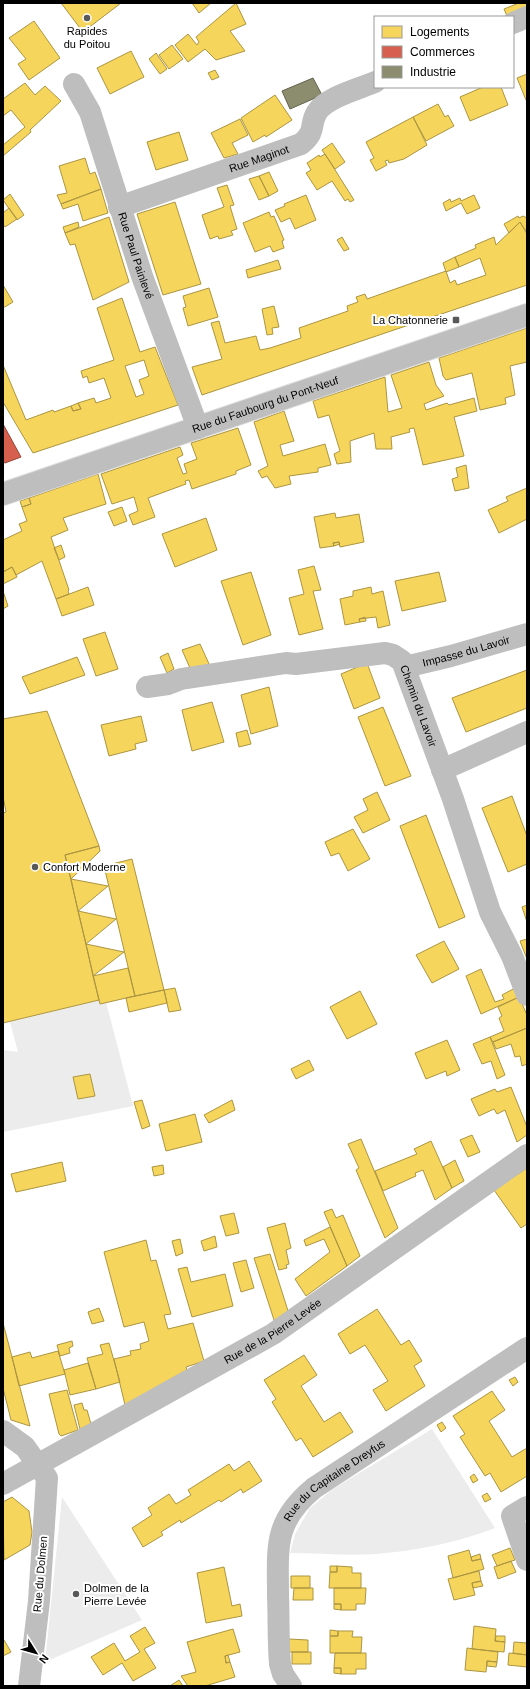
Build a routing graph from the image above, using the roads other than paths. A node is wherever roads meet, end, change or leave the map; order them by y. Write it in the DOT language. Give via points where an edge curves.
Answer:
graph roads {
  1 [pos="527,17"];
  2 [pos="514,23"];
  3 [pos="374,82"];
  4 [pos="74,84"];
  5 [pos="119,207"];
  6 [pos="527,315"];
  7 [pos="198,428"];
  8 [pos="3,494"];
  9 [pos="527,634"];
  10 [pos="405,667"];
  11 [pos="147,687"];
  12 [pos="527,732"];
  13 [pos="442,770"];
  14 [pos="527,995"];
  15 [pos="527,1155"];
  16 [pos="527,1348"];
  17 [pos="3,1431"];
  18 [pos="38,1465"];
  19 [pos="3,1484"];
  20 [pos="527,1507"];
  21 [pos="527,1560"];
  22 [pos="29,1686"];
  23 [pos="291,1686"];
  1 -- 2 [label="street"];
  3 -- 5 [label="street, Rue Maginot" via="326,103 316,113 313,131 302,144"];
  4 -- 5 [label="street, Rue Paul Painlevé" via="90,112"];
  5 -- 7 [label="street, Rue Paul Painlevé"];
  6 -- 7 [label="street, Rue du Faubourg du Pont-Neuf"];
  7 -- 8 [label="street, Rue du Faubourg du Pont-Neuf"];
  9 -- 10 [label="street, Impasse du Lavoir"];
  10 -- 11 [label="street, Chemin du Lavoir" via="394,655 385,653 286,663 181,679"];
  10 -- 13 [label="street, Chemin du Lavoir"];
  12 -- 13 [label="street"];
  13 -- 14 [label="street, Chemin du Lavoir" via="490,912 512,956"];
  15 -- 18 [label="street, Rue de la Pierre Levée" via="273,1334"];
  16 -- 23 [label="street, Rue du Capitaine Dreyfus" via="299,1500 284,1525 277,1553 280,1664"];
  17 -- 18 [label="street, Rue du Dolmen" via="25,1447"];
  18 -- 19 [label="street, Rue de la Pierre Levée"];
  18 -- 22 [label="street, Rue du Dolmen" via="47,1481 39,1601"];
  20 -- 21 [label="street" via="512,1516"];
}
